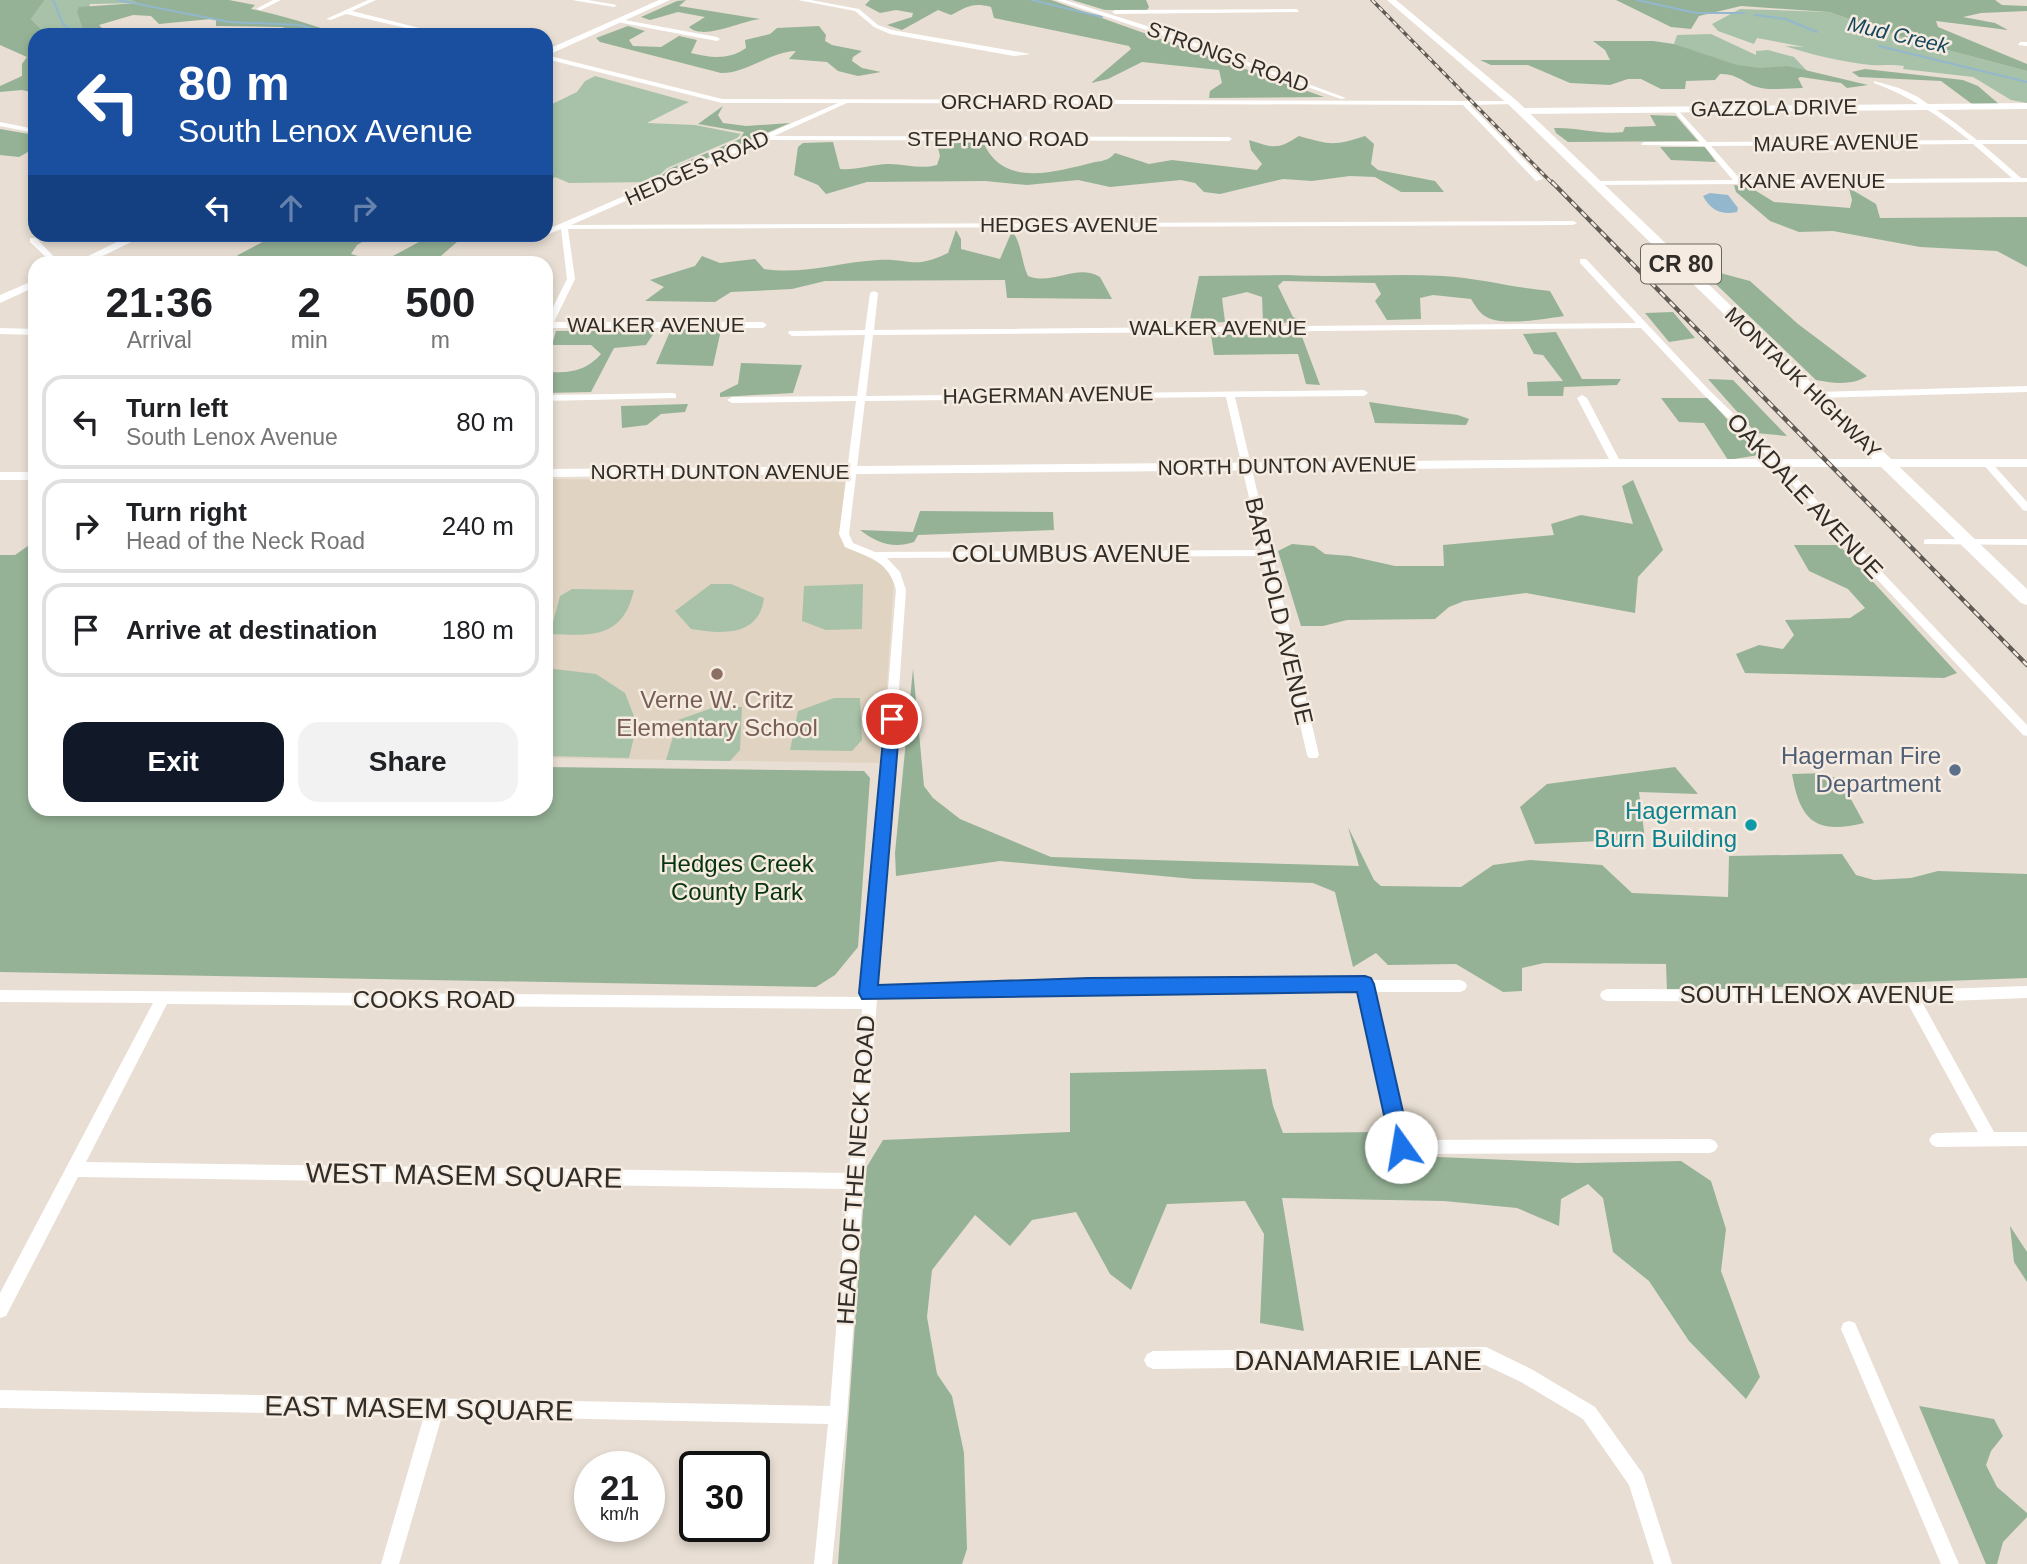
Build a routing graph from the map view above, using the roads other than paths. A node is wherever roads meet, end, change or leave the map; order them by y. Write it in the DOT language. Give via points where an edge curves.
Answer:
graph roads {
  1 [pos="278,0"];
  2 [pos="373,0"];
  3 [pos="575,0"];
  4 [pos="666,0"];
  5 [pos="801,0"];
  6 [pos="1059,0"];
  7 [pos="1391,0"];
  8 [pos="614,5"];
  9 [pos="260,9"];
  10 [pos="1297,11"];
  11 [pos="347,12"];
  12 [pos="1103,12"];
  13 [pos="329,19"];
  14 [pos="619,21"];
  15 [pos="414,28"];
  16 [pos="717,39"];
  17 [pos="553,52"];
  18 [pos="1028,54"];
  19 [pos="553,57"];
  20 [pos="1876,82"];
  21 [pos="848,101"];
  22 [pos="1357,102"];
  23 [pos="1465,103"];
  24 [pos="2027,106"];
  25 [pos="1517,107"];
  26 [pos="1930,107"];
  27 [pos="1675,109"];
  28 [pos="0,124"];
  29 [pos="28,130"];
  30 [pos="766,138"];
  31 [pos="1229,139"];
  32 [pos="1973,142"];
  33 [pos="2027,142"];
  34 [pos="1644,144"];
  35 [pos="1707,144"];
  36 [pos="1539,179"];
  37 [pos="2023,180"];
  38 [pos="1740,182"];
  39 [pos="1596,183"];
  40 [pos="2027,187"];
  41 [pos="1573,223"];
  42 [pos="564,227"];
  43 [pos="553,231"];
  44 [pos="35,242"];
  45 [pos="126,242"];
  46 [pos="49,256"];
  47 [pos="95,256"];
  48 [pos="1583,261"];
  49 [pos="28,287"];
  50 [pos="874,293"];
  51 [pos="0,299"];
  52 [pos="553,314"];
  53 [pos="763,325"];
  54 [pos="1645,325"];
  55 [pos="553,327"];
  56 [pos="871,330"];
  57 [pos="0,331"];
  58 [pos="28,332"];
  59 [pos="792,333"];
  60 [pos="2027,389"];
  61 [pos="1230,393"];
  62 [pos="1364,393"];
  63 [pos="1816,395"];
  64 [pos="673,396"];
  65 [pos="862,397"];
  66 [pos="553,398"];
  67 [pos="1582,398"];
  68 [pos="732,400"];
  69 [pos="1986,462"];
  70 [pos="1616,463"];
  71 [pos="1887,463"];
  72 [pos="2027,463"];
  73 [pos="1780,464"];
  74 [pos="1245,466"];
  75 [pos="851,471"];
  76 [pos="553,473"];
  77 [pos="28,476"];
  78 [pos="0,477"];
  79 [pos="2027,508"];
  80 [pos="2027,541"];
  81 [pos="1928,542"];
  82 [pos="1968,542"];
  83 [pos="1266,553"];
  84 [pos="877,555"];
  85 [pos="2027,599"];
  86 [pos="2027,732"];
  87 [pos="1313,755"];
  88 [pos="1365,984"];
  89 [pos="1461,986"];
  90 [pos="2027,992"];
  91 [pos="1607,995"];
  92 [pos="0,996"];
  93 [pos="1911,996"];
  94 [pos="163,998"];
  95 [pos="868,998"];
  96 [pos="1990,1139"];
  97 [pos="2027,1139"];
  98 [pos="1937,1140"];
  99 [pos="1710,1146"];
  100 [pos="73,1169"];
  101 [pos="854,1181"];
  102 [pos="0,1310"];
  103 [pos="1849,1329"];
  104 [pos="1153,1360"];
  105 [pos="0,1399"];
  106 [pos="435,1409"];
  107 [pos="838,1415"];
  108 [pos="390,1564"];
  109 [pos="823,1564"];
  110 [pos="1663,1564"];
  111 [pos="1950,1564"];
  1 -- 9 [label="street"];
  2 -- 11 [label="street"];
  3 -- 8 [label="street"];
  4 -- 14 [label="main road"];
  5 -- 18 [label="street" via="857,9 890,32"];
  6 -- 12 [label="street, STRONGS ROAD"];
  7 -- 25 [label="main road, MONTAUK HIGHWAY / CR 80"];
  10 -- 12 [label="street"];
  11 -- 13 [label="street"];
  11 -- 15 [label="street"];
  12 -- 22 [label="street, STRONGS ROAD"];
  14 -- 16 [label="street"];
  14 -- 17 [label="main road"];
  19 -- 21 [label="street, ORCHARD ROAD" via="722,101"];
  20 -- 26 [label="street" via="1902,89"];
  21 -- 22 [label="street, ORCHARD ROAD"];
  21 -- 30 [label="street, HEDGES ROAD"];
  22 -- 23 [label="street, ORCHARD ROAD"];
  23 -- 25 [label="street, ORCHARD ROAD"];
  23 -- 36 [label="street"];
  24 -- 26 [label="street, GAZZOLA DRIVE"];
  25 -- 27 [label="street, GAZZOLA DRIVE"];
  25 -- 39 [label="main road, MONTAUK HIGHWAY / CR 80"];
  26 -- 27 [label="street, GAZZOLA DRIVE"];
  26 -- 32 [label="street"];
  27 -- 35 [label="street"];
  28 -- 29 [label="street"];
  30 -- 31 [label="street, STEPHANO ROAD"];
  30 -- 42 [label="street, HEDGES ROAD"];
  32 -- 33 [label="street, MAURE AVENUE"];
  32 -- 35 [label="street, MAURE AVENUE"];
  32 -- 37 [label="street"];
  34 -- 35 [label="street, MAURE AVENUE"];
  35 -- 38 [label="street"];
  37 -- 38 [label="street, KANE AVENUE"];
  37 -- 40 [label="street"];
  38 -- 39 [label="street, KANE AVENUE"];
  39 -- 63 [label="main road, MONTAUK HIGHWAY / CR 80"];
  41 -- 42 [label="street, HEDGES AVENUE"];
  42 -- 43 [label="street, HEDGES ROAD"];
  42 -- 52 [label="street" via="570,279"];
  44 -- 46 [label="street"];
  45 -- 47 [label="main road"];
  48 -- 54 [label="street, OAKDALE AVENUE"];
  49 -- 51 [label="main road"];
  50 -- 56 [label="street, HEAD OF THE NECK ROAD"];
  53 -- 55 [label="street, WALKER AVENUE"];
  54 -- 56 [label="street, WALKER AVENUE"];
  54 -- 73 [label="street, OAKDALE AVENUE"];
  56 -- 59 [label="street, WALKER AVENUE"];
  56 -- 65 [label="street, HEAD OF THE NECK ROAD"];
  57 -- 58 [label="street"];
  60 -- 63 [label="street"];
  61 -- 62 [label="street, HAGERMAN AVENUE"];
  61 -- 65 [label="street, HAGERMAN AVENUE"];
  61 -- 74 [label="street, BARTHOLD AVENUE"];
  63 -- 71 [label="main road, MONTAUK HIGHWAY / CR 80"];
  64 -- 66 [label="street"];
  65 -- 68 [label="street, HAGERMAN AVENUE"];
  65 -- 75 [label="street, HEAD OF THE NECK ROAD"];
  67 -- 70 [label="street"];
  69 -- 71 [label="street, NORTH DUNTON AVENUE"];
  69 -- 72 [label="street, NORTH DUNTON AVENUE"];
  69 -- 79 [label="street"];
  70 -- 73 [label="street, NORTH DUNTON AVENUE"];
  70 -- 74 [label="street, NORTH DUNTON AVENUE"];
  71 -- 73 [label="street, NORTH DUNTON AVENUE"];
  71 -- 82 [label="main road, MONTAUK HIGHWAY / CR 80"];
  73 -- 86 [label="street, OAKDALE AVENUE"];
  74 -- 75 [label="street, NORTH DUNTON AVENUE"];
  74 -- 83 [label="street, BARTHOLD AVENUE"];
  75 -- 76 [label="street, NORTH DUNTON AVENUE"];
  75 -- 84 [label="street, HEAD OF THE NECK ROAD" via="844,534 849,545"];
  77 -- 78 [label="street"];
  80 -- 82 [label="street"];
  81 -- 82 [label="street"];
  82 -- 85 [label="main road, MONTAUK HIGHWAY / CR 80"];
  83 -- 84 [label="street, COLUMBUS AVENUE"];
  83 -- 87 [label="street, BARTHOLD AVENUE"];
  84 -- 95 [label="street, HEAD OF THE NECK ROAD" via="892,565 901,590"];
  88 -- 89 [label="street"];
  88 -- 95 [label="street" via="1089,986"];
  88 -- 99 [label="street" via="1401,1147"];
  90 -- 93 [label="street, SOUTH LENOX AVENUE"];
  91 -- 93 [label="street, SOUTH LENOX AVENUE"];
  92 -- 94 [label="street, COOKS ROAD"];
  93 -- 96 [label="street"];
  94 -- 95 [label="street, COOKS ROAD"];
  94 -- 100 [label="street"];
  95 -- 101 [label="street, HEAD OF THE NECK ROAD"];
  96 -- 97 [label="street"];
  96 -- 98 [label="street"];
  100 -- 101 [label="street, WEST MASEM SQUARE"];
  100 -- 102 [label="street"];
  101 -- 107 [label="street, HEAD OF THE NECK ROAD"];
  103 -- 111 [label="street"];
  104 -- 110 [label="street, DANAMARIE LANE" via="1486,1356 1589,1413 1637,1480"];
  105 -- 106 [label="street, EAST MASEM SQUARE"];
  106 -- 107 [label="street, EAST MASEM SQUARE"];
  106 -- 108 [label="street"];
  107 -- 109 [label="street, HEAD OF THE NECK ROAD"];
}
